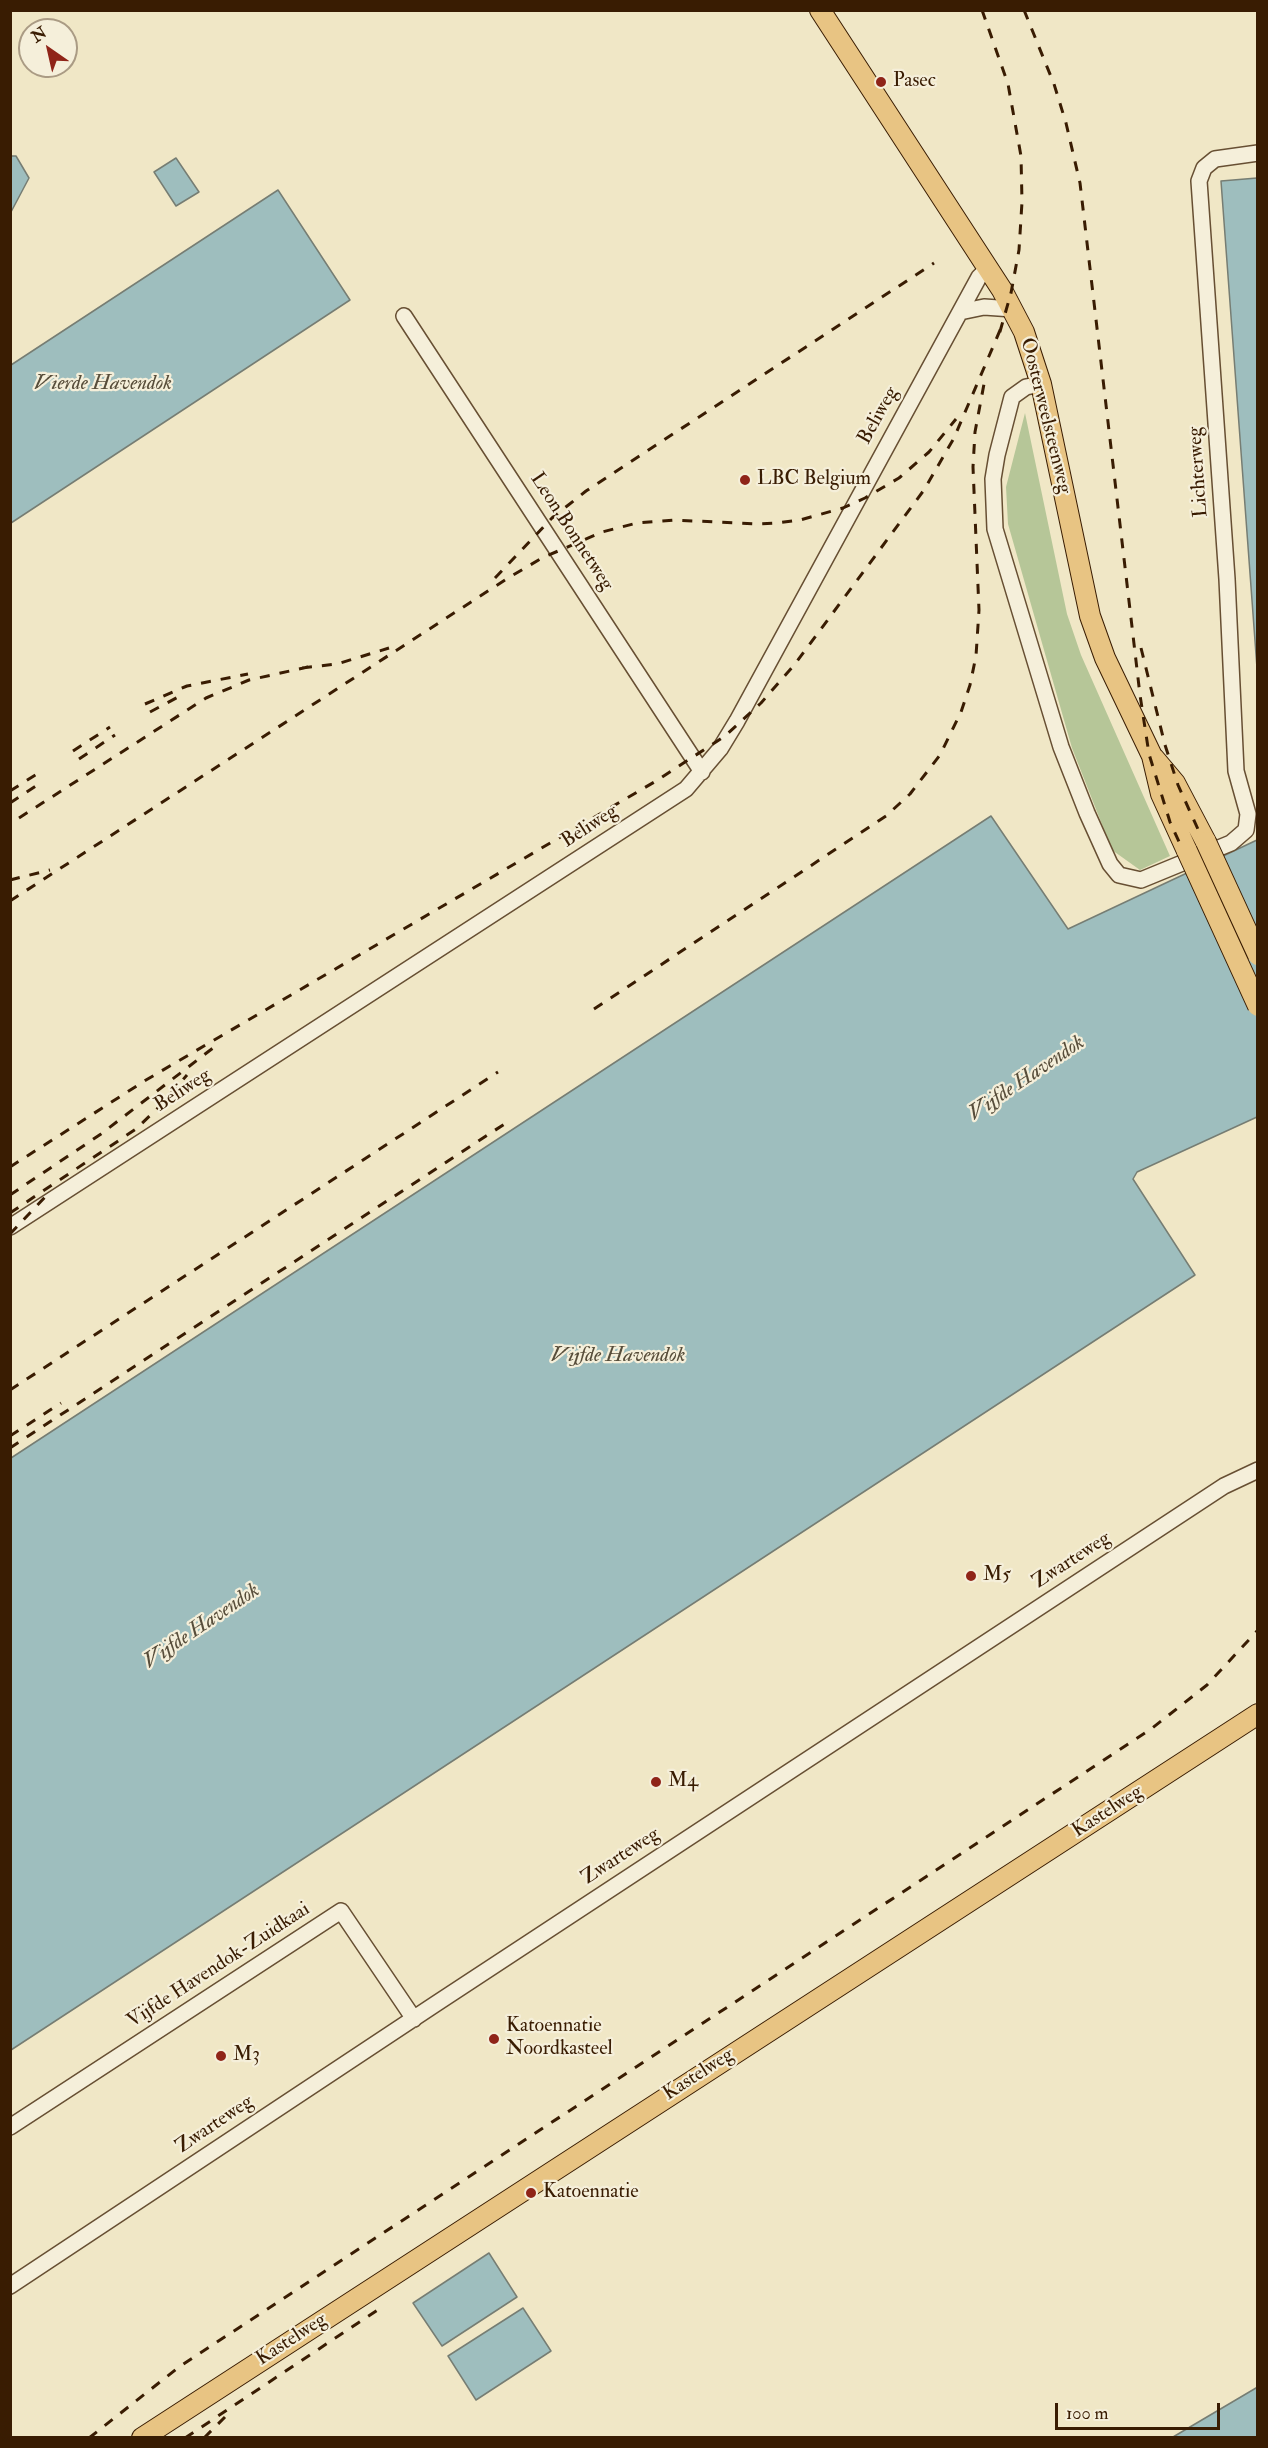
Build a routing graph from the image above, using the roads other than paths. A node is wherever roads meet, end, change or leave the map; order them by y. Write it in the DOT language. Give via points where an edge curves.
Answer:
graph roads {
  1 [pos="820,10"];
  2 [pos="1257,153"];
  3 [pos="987,268"];
  4 [pos="1013,309"];
  5 [pos="960,312"];
  6 [pos="404,316"];
  7 [pos="1041,384"];
  8 [pos="1152,756"];
  9 [pos="702,772"];
  10 [pos="1257,955"];
  11 [pos="1257,1006"];
  12 [pos="10,1227"];
  13 [pos="1257,1470"];
  14 [pos="1257,1714"];
  15 [pos="414,2019"];
  16 [pos="10,2127"];
  17 [pos="10,2286"];
  18 [pos="142,2438"];
  1 -- 3 [label="main road, Oosterweelsteenweg"];
  2 -- 7 [label="street, Lichterweg" via="1215,159 1204,168 1199,181 1227,579 1236,771 1248,814 1246,830 1231,843 1141,880 1119,875 1104,854 1061,747 995,529 993,479 1012,397 1026,387"];
  3 -- 4 [label="main road, Oosterweelsteenweg"];
  3 -- 5 [label="street, Beliweg"];
  4 -- 5 [label="street" via="984,307"];
  4 -- 7 [label="main road, Oosterweelsteenweg"];
  5 -- 9 [label="street, Beliweg" via="737,721"];
  6 -- 9 [label="street, Leon Bonnetweg"];
  7 -- 8 [label="main road, Oosterweelsteenweg" via="1090,616 1105,658"];
  8 -- 10 [label="main road, Oosterweelsteenweg, bridge" via="1175,783"];
  8 -- 11 [label="main road, Oosterweelsteenweg, bridge" via="1161,794"];
  9 -- 12 [label="street, Beliweg" via="686,789"];
  13 -- 15 [label="street, Zwarteweg" via="1224,1486"];
  14 -- 18 [label="main road, Kastelweg"];
  15 -- 16 [label="street, Vijfde Havendok-Zuidkaai" via="341,1911"];
  15 -- 17 [label="street, Zwarteweg"];
}
